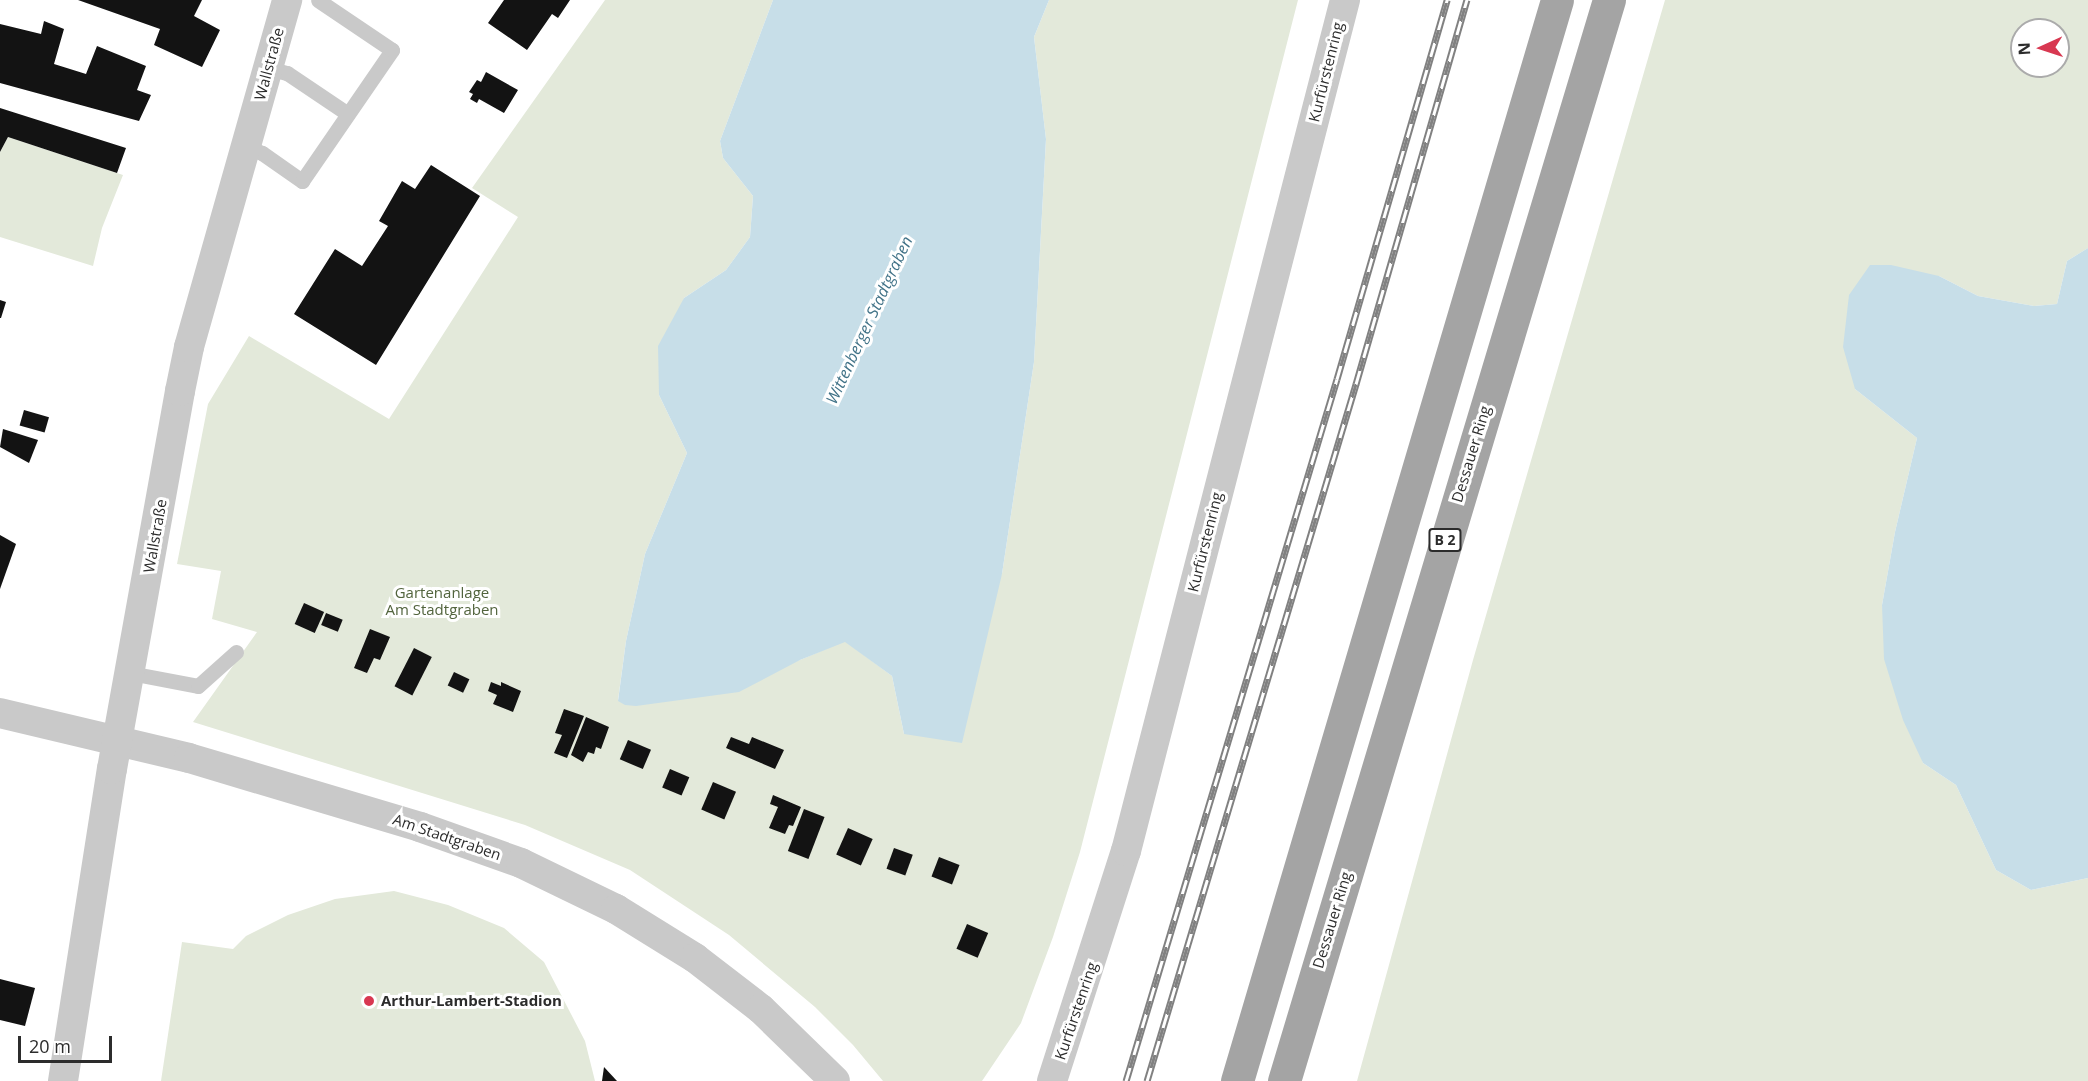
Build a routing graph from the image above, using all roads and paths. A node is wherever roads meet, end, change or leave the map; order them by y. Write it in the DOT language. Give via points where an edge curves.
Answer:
graph roads {
  1 [pos="287,0"];
  2 [pos="318,0"];
  3 [pos="1345,0"];
  4 [pos="1557,0"];
  5 [pos="1609,0"];
  6 [pos="268,68"];
  7 [pos="348,114"];
  8 [pos="247,147"];
  9 [pos="236,652"];
  10 [pos="130,673"];
  11 [pos="0,713"];
  12 [pos="117,740"];
  13 [pos="63,1081"];
  14 [pos="835,1081"];
  15 [pos="1052,1081"];
  16 [pos="1237,1081"];
  17 [pos="1284,1081"];
  1 -- 6 [label="street, Wallstraße"];
  2 -- 7 [label="lane" via="392,50"];
  3 -- 15 [label="street, Kurfürstenring" via="1126,851"];
  4 -- 16 [label="main road"];
  5 -- 17 [label="main road, Dessauer Ring / B 2"];
  6 -- 7 [label="lane" via="287,73"];
  6 -- 8 [label="street, Wallstraße"];
  7 -- 8 [label="lane" via="302,181"];
  8 -- 10 [label="street, Wallstraße" via="189,347"];
  9 -- 10 [label="lane" via="198,686"];
  10 -- 12 [label="street, Wallstraße"];
  11 -- 12 [label="street, Am Stadtgraben"];
  12 -- 13 [label="street, Wallstraße"];
  12 -- 14 [label="street, Am Stadtgraben" via="420,826 477,845 571,885 655,932 731,984 795,1039"];
}
